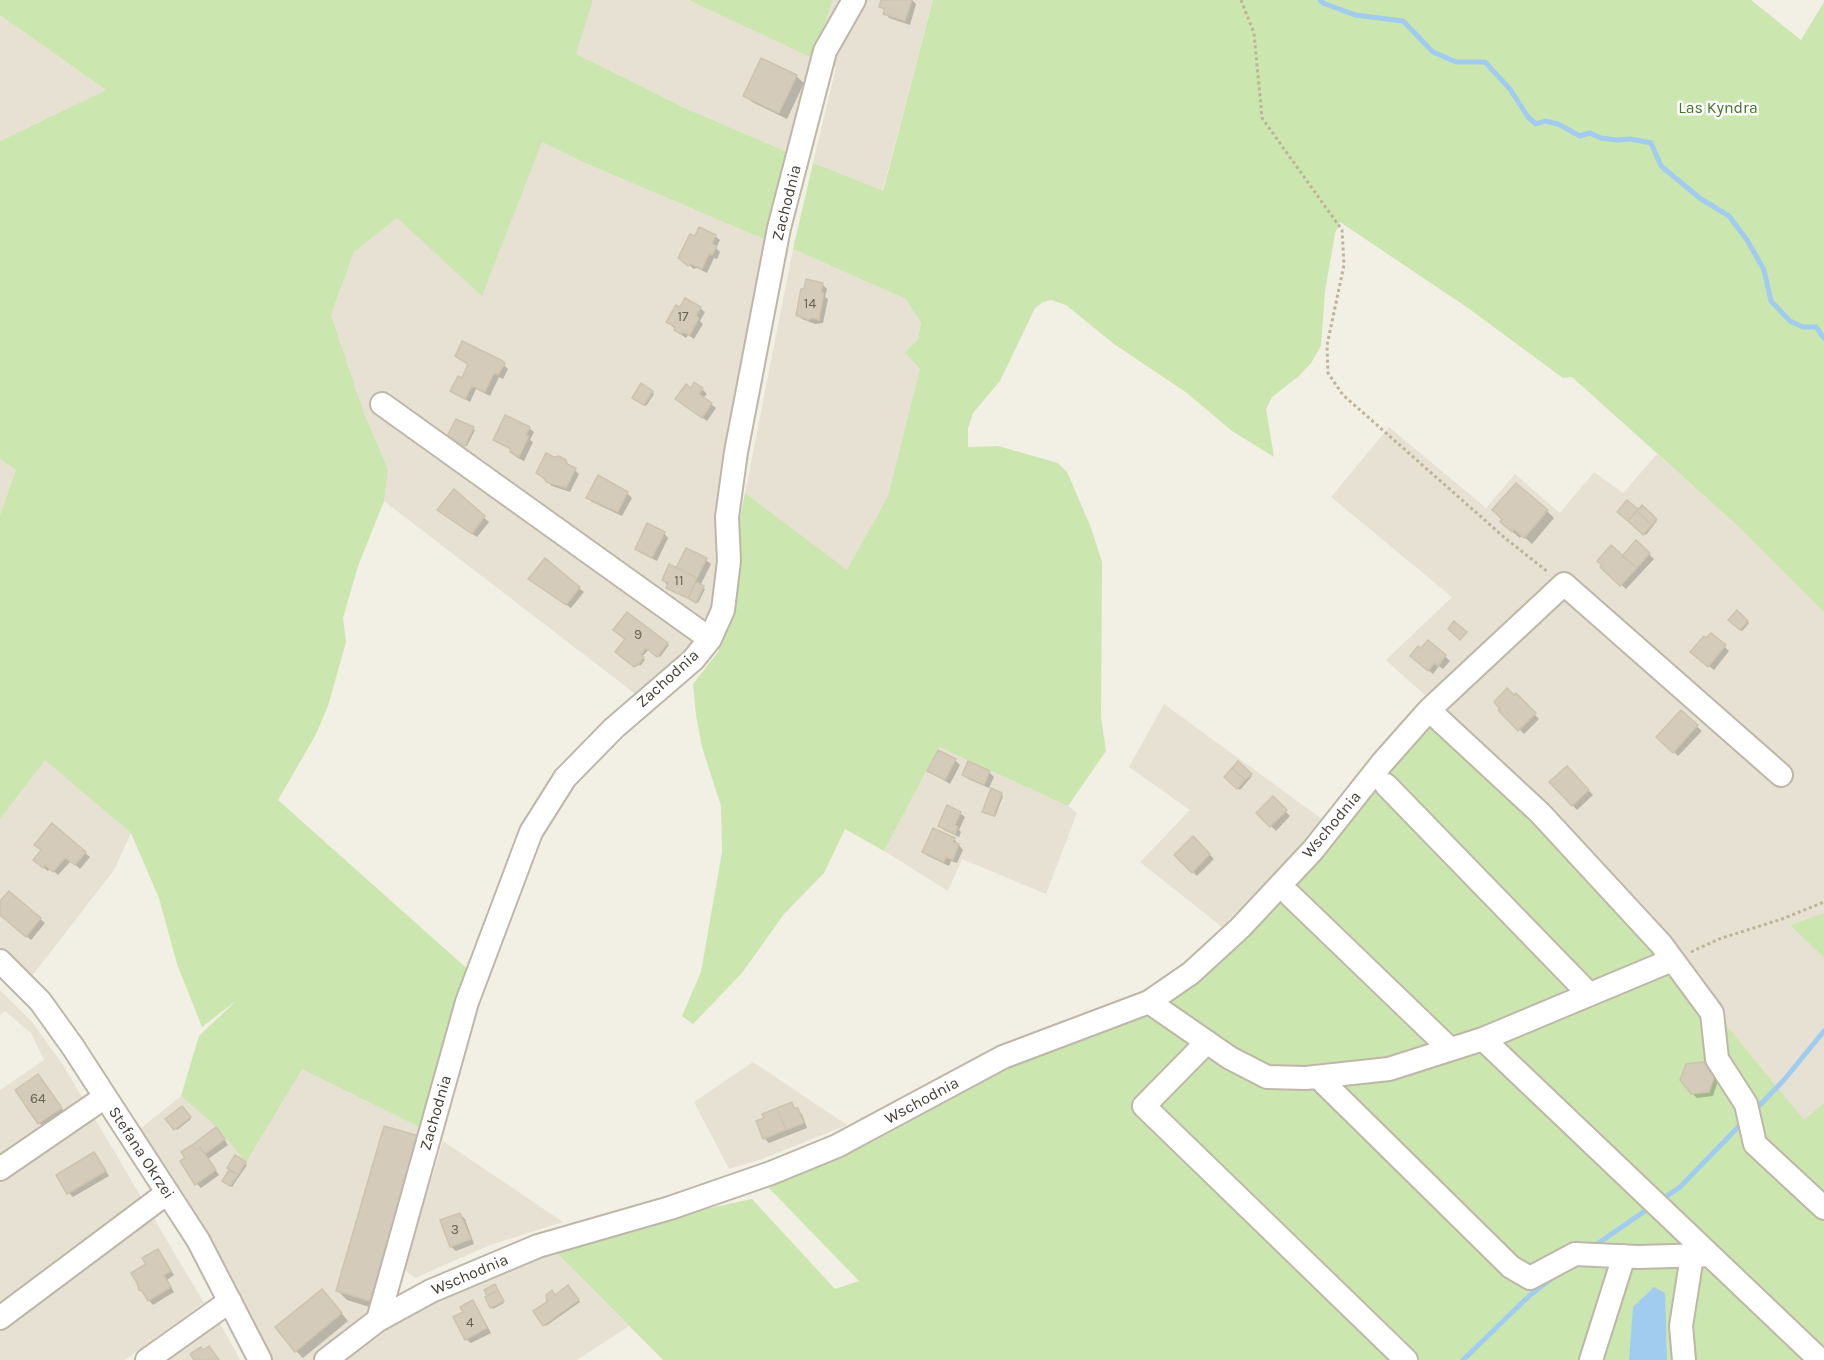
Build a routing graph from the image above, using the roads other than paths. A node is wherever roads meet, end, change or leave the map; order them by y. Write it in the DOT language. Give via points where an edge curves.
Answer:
graph roads {
  1 [pos="854,0"];
  2 [pos="382,404"];
  3 [pos="710,639"];
  4 [pos="1429,710"];
  5 [pos="1781,775"];
  6 [pos="1386,785"];
  7 [pos="1290,896"];
  8 [pos="1672,960"];
  9 [pos="0,961"];
  10 [pos="1589,994"];
  11 [pos="1149,1002"];
  12 [pos="1483,1039"];
  13 [pos="1207,1042"];
  14 [pos="1450,1049"];
  15 [pos="1318,1077"];
  16 [pos="105,1097"];
  17 [pos="0,1169"];
  18 [pos="167,1193"];
  19 [pos="1824,1208"];
  20 [pos="1624,1256"];
  21 [pos="1700,1256"];
  22 [pos="230,1301"];
  23 [pos="0,1318"];
  24 [pos="378,1320"];
  25 [pos="147,1360"];
  26 [pos="260,1360"];
  27 [pos="326,1360"];
  28 [pos="1406,1360"];
  29 [pos="1591,1360"];
  30 [pos="1684,1360"];
  31 [pos="1820,1360"];
  1 -- 3 [label="street, Zachodnia" via="825,51 779,228 736,452 727,517 729,561 723,610"];
  2 -- 3 [label="street"];
  3 -- 24 [label="street, Zachodnia" via="693,660 614,728 565,777 531,832 467,1002"];
  4 -- 5 [label="street, Wschodnia" via="1564,584"];
  4 -- 8 [label="street" via="1540,813"];
  4 -- 11 [label="street, Wschodnia" via="1313,850 1240,928 1191,973"];
  6 -- 10 [label="street"];
  7 -- 14 [label="street"];
  8 -- 10 [label="street"];
  8 -- 19 [label="street" via="1712,1013 1717,1059 1746,1104 1755,1144"];
  9 -- 16 [label="street, Stefana Okrzei" via="40,1001"];
  10 -- 12 [label="street"];
  11 -- 13 [label="street"];
  11 -- 24 [label="street, Wschodnia" via="1003,1057 837,1146 670,1208 538,1246 430,1291"];
  12 -- 14 [label="street"];
  12 -- 21 [label="street"];
  13 -- 15 [label="street" via="1267,1077"];
  13 -- 28 [label="street" via="1144,1106"];
  14 -- 15 [label="street" via="1389,1069"];
  15 -- 20 [label="street" via="1511,1267 1530,1278 1575,1254"];
  16 -- 17 [label="street"];
  16 -- 18 [label="street, Stefana Okrzei"];
  18 -- 22 [label="street, Stefana Okrzei" via="198,1240"];
  18 -- 23 [label="street"];
  20 -- 21 [label="street"];
  20 -- 29 [label="street"];
  21 -- 30 [label="street" via="1681,1326"];
  21 -- 31 [label="street"];
  22 -- 25 [label="street"];
  22 -- 26 [label="street, Stefana Okrzei"];
  24 -- 27 [label="street, Wschodnia"];
}
